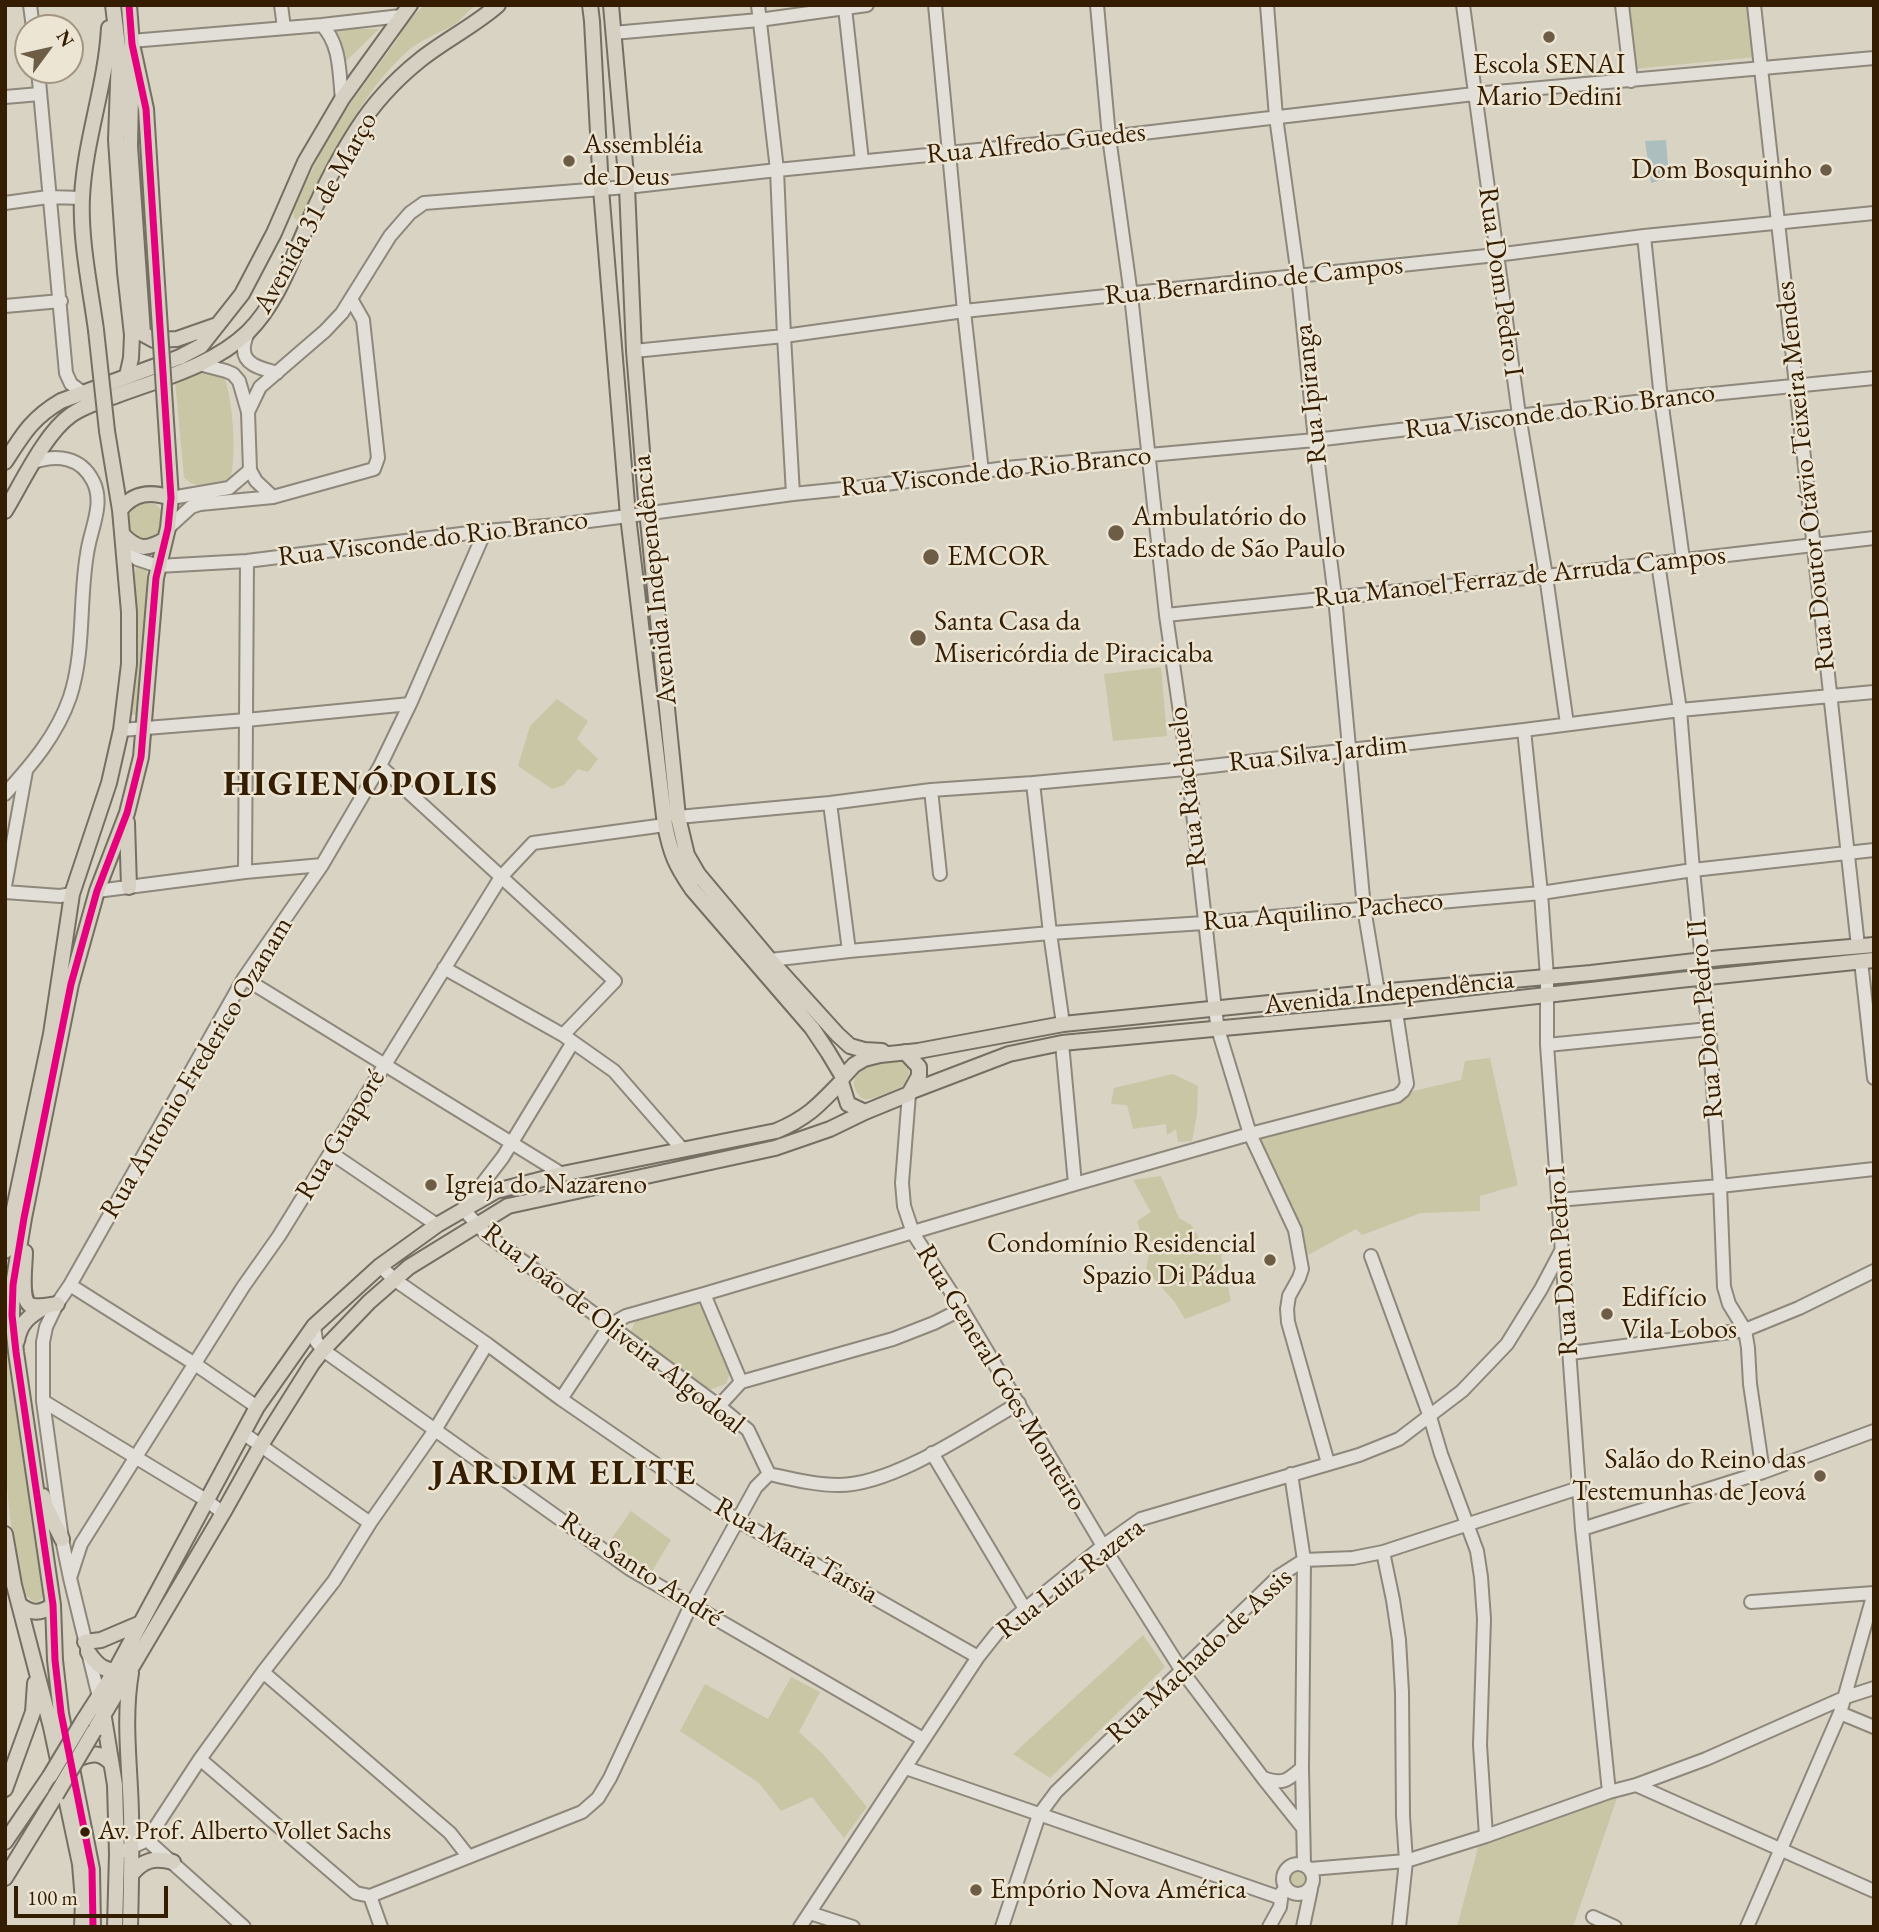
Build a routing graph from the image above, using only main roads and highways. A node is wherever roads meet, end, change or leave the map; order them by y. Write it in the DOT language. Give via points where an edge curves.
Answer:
graph roads {
  1 [pos="112,5"];
  2 [pos="128,5"];
  3 [pos="498,5"];
  4 [pos="590,5"];
  5 [pos="611,5"];
  6 [pos="406,11"];
  7 [pos="132,43"];
  8 [pos="218,324"];
  9 [pos="127,376"];
  10 [pos="5,462"];
  11 [pos="171,498"];
  12 [pos="120,510"];
  13 [pos="5,511"];
  14 [pos="166,534"];
  15 [pos="123,541"];
  16 [pos="127,813"];
  17 [pos="129,887"];
  18 [pos="97,891"];
  19 [pos="72,894"];
  20 [pos="1874,945"];
  21 [pos="1864,956"];
  22 [pos="901,1052"];
  23 [pos="842,1080"];
  24 [pos="911,1092"];
  25 [pos="864,1112"];
  26 [pos="24,1218"];
  27 [pos="437,1224"];
  28 [pos="5,1251"];
  29 [pos="395,1280"];
  30 [pos="5,1340"];
  31 [pos="16,1352"];
  32 [pos="31,1460"];
  33 [pos="5,1534"];
  34 [pos="62,1539"];
  35 [pos="10,1585"];
  36 [pos="20,1605"];
  37 [pos="52,1605"];
  38 [pos="141,1623"];
  39 [pos="34,1661"];
  40 [pos="133,1665"];
  41 [pos="114,1671"];
  42 [pos="99,1697"];
  43 [pos="103,1714"];
  44 [pos="88,1722"];
  45 [pos="79,1758"];
  46 [pos="128,1760"];
  47 [pos="111,1763"];
  48 [pos="5,1788"];
  49 [pos="5,1842"];
  50 [pos="124,1851"];
  51 [pos="173,1863"];
  52 [pos="131,1875"];
  53 [pos="5,1878"];
  54 [pos="82,1927"];
  55 [pos="93,1927"];
  56 [pos="115,1927"];
  57 [pos="130,1927"];
  1 -- 9 [label="main road" via="119,55 116,140 132,335"];
  1 -- 12 [label="main road, bridge" via="82,198"];
  2 -- 7 [label="main road"];
  3 -- 13 [label="main road, Avenida 31 de Março" via="420,60 379,98 328,179 281,287 248,332 199,365 70,415 55,430"];
  4 -- 23 [label="main road, Avenida Independência" via="628,516 665,825 676,866 812,1028"];
  5 -- 22 [label="main road, Avenida Independência" via="648,513 678,817 687,855 770,960 850,1046"];
  6 -- 8 [label="main road, Avenida 31 de Março" via="342,99 305,162 242,294"];
  7 -- 8 [label="main road" via="130,146 143,334 154,340 177,339"];
  7 -- 11 [label="main road, bridge" via="146,109"];
  8 -- 9 [label="main road, Avenida 31 de Março" via="201,346"];
  9 -- 10 [label="main road, Avenida 31 de Março" via="43,412"];
  11 -- 12 [label="main road" via="143,494"];
  11 -- 14 [label="main road"];
  12 -- 15 [label="main road"];
  14 -- 15 [label="main road" via="150,547"];
  14 -- 16 [label="main road" via="158,566 141,757"];
  15 -- 19 [label="main road" via="129,664 121,730 109,783"];
  16 -- 17 [label="main road"];
  16 -- 18 [label="main road"];
  18 -- 19 [label="main road"];
  18 -- 26 [label="main road" via="71,984"];
  19 -- 28 [label="main road" via="51,1034"];
  20 -- 21 [label="main road, Avenida Independência"];
  21 -- 22 [label="main road, Avenida Independência" via="1702,960 1378,992 1063,1024"];
  21 -- 24 [label="main road, Avenida Independência" via="1396,1012 1062,1044 1009,1054"];
  22 -- 23 [label="main road" via="864,1059"];
  22 -- 24 [label="main road" via="919,1067"];
  23 -- 25 [label="main road" via="848,1104"];
  23 -- 27 [label="main road" via="817,1107 776,1131 496,1191"];
  24 -- 25 [label="main road"];
  25 -- 29 [label="main road" via="775,1148 508,1206"];
  26 -- 31 [label="main road" via="12,1285"];
  26 -- 31 [label="main road" via="26,1303 57,1304 25,1321"];
  27 -- 29 [label="main road" via="438,1241 410,1261"];
  27 -- 38 [label="main road" via="380,1266 314,1326 257,1407"];
  29 -- 40 [label="main road" via="323,1350 261,1446"];
  30 -- 31 [label="main road"];
  31 -- 32 [label="main road"];
  32 -- 34 [label="main road"];
  32 -- 37 [label="main road"];
  33 -- 35 [label="main road"];
  35 -- 36 [label="main road"];
  36 -- 37 [label="main road" via="35,1613"];
  36 -- 39 [label="main road"];
  37 -- 55 [label="main road" via="61,1713 92,1869"];
  38 -- 41 [label="main road"];
  38 -- 41 [label="main road" via="86,1647 96,1664"];
  39 -- 48 [label="main road" via="33,1712"];
  39 -- 54 [label="main road" via="80,1864"];
  40 -- 41 [label="main road"];
  40 -- 43 [label="main road"];
  40 -- 46 [label="main road"];
  41 -- 42 [label="main road"];
  42 -- 43 [label="main road"];
  42 -- 44 [label="main road"];
  43 -- 44 [label="main road"];
  43 -- 46 [label="main road" via="119,1726"];
  43 -- 47 [label="main road"];
  44 -- 45 [label="main road, bridge"];
  44 -- 49 [label="main road, bridge"];
  45 -- 47 [label="main road" via="99,1754"];
  45 -- 53 [label="main road, bridge"];
  46 -- 50 [label="main road" via="131,1814"];
  47 -- 50 [label="main road"];
  50 -- 52 [label="main road"];
  50 -- 56 [label="main road"];
  51 -- 52 [label="main road" via="147,1861"];
  52 -- 57 [label="main road"];
}
